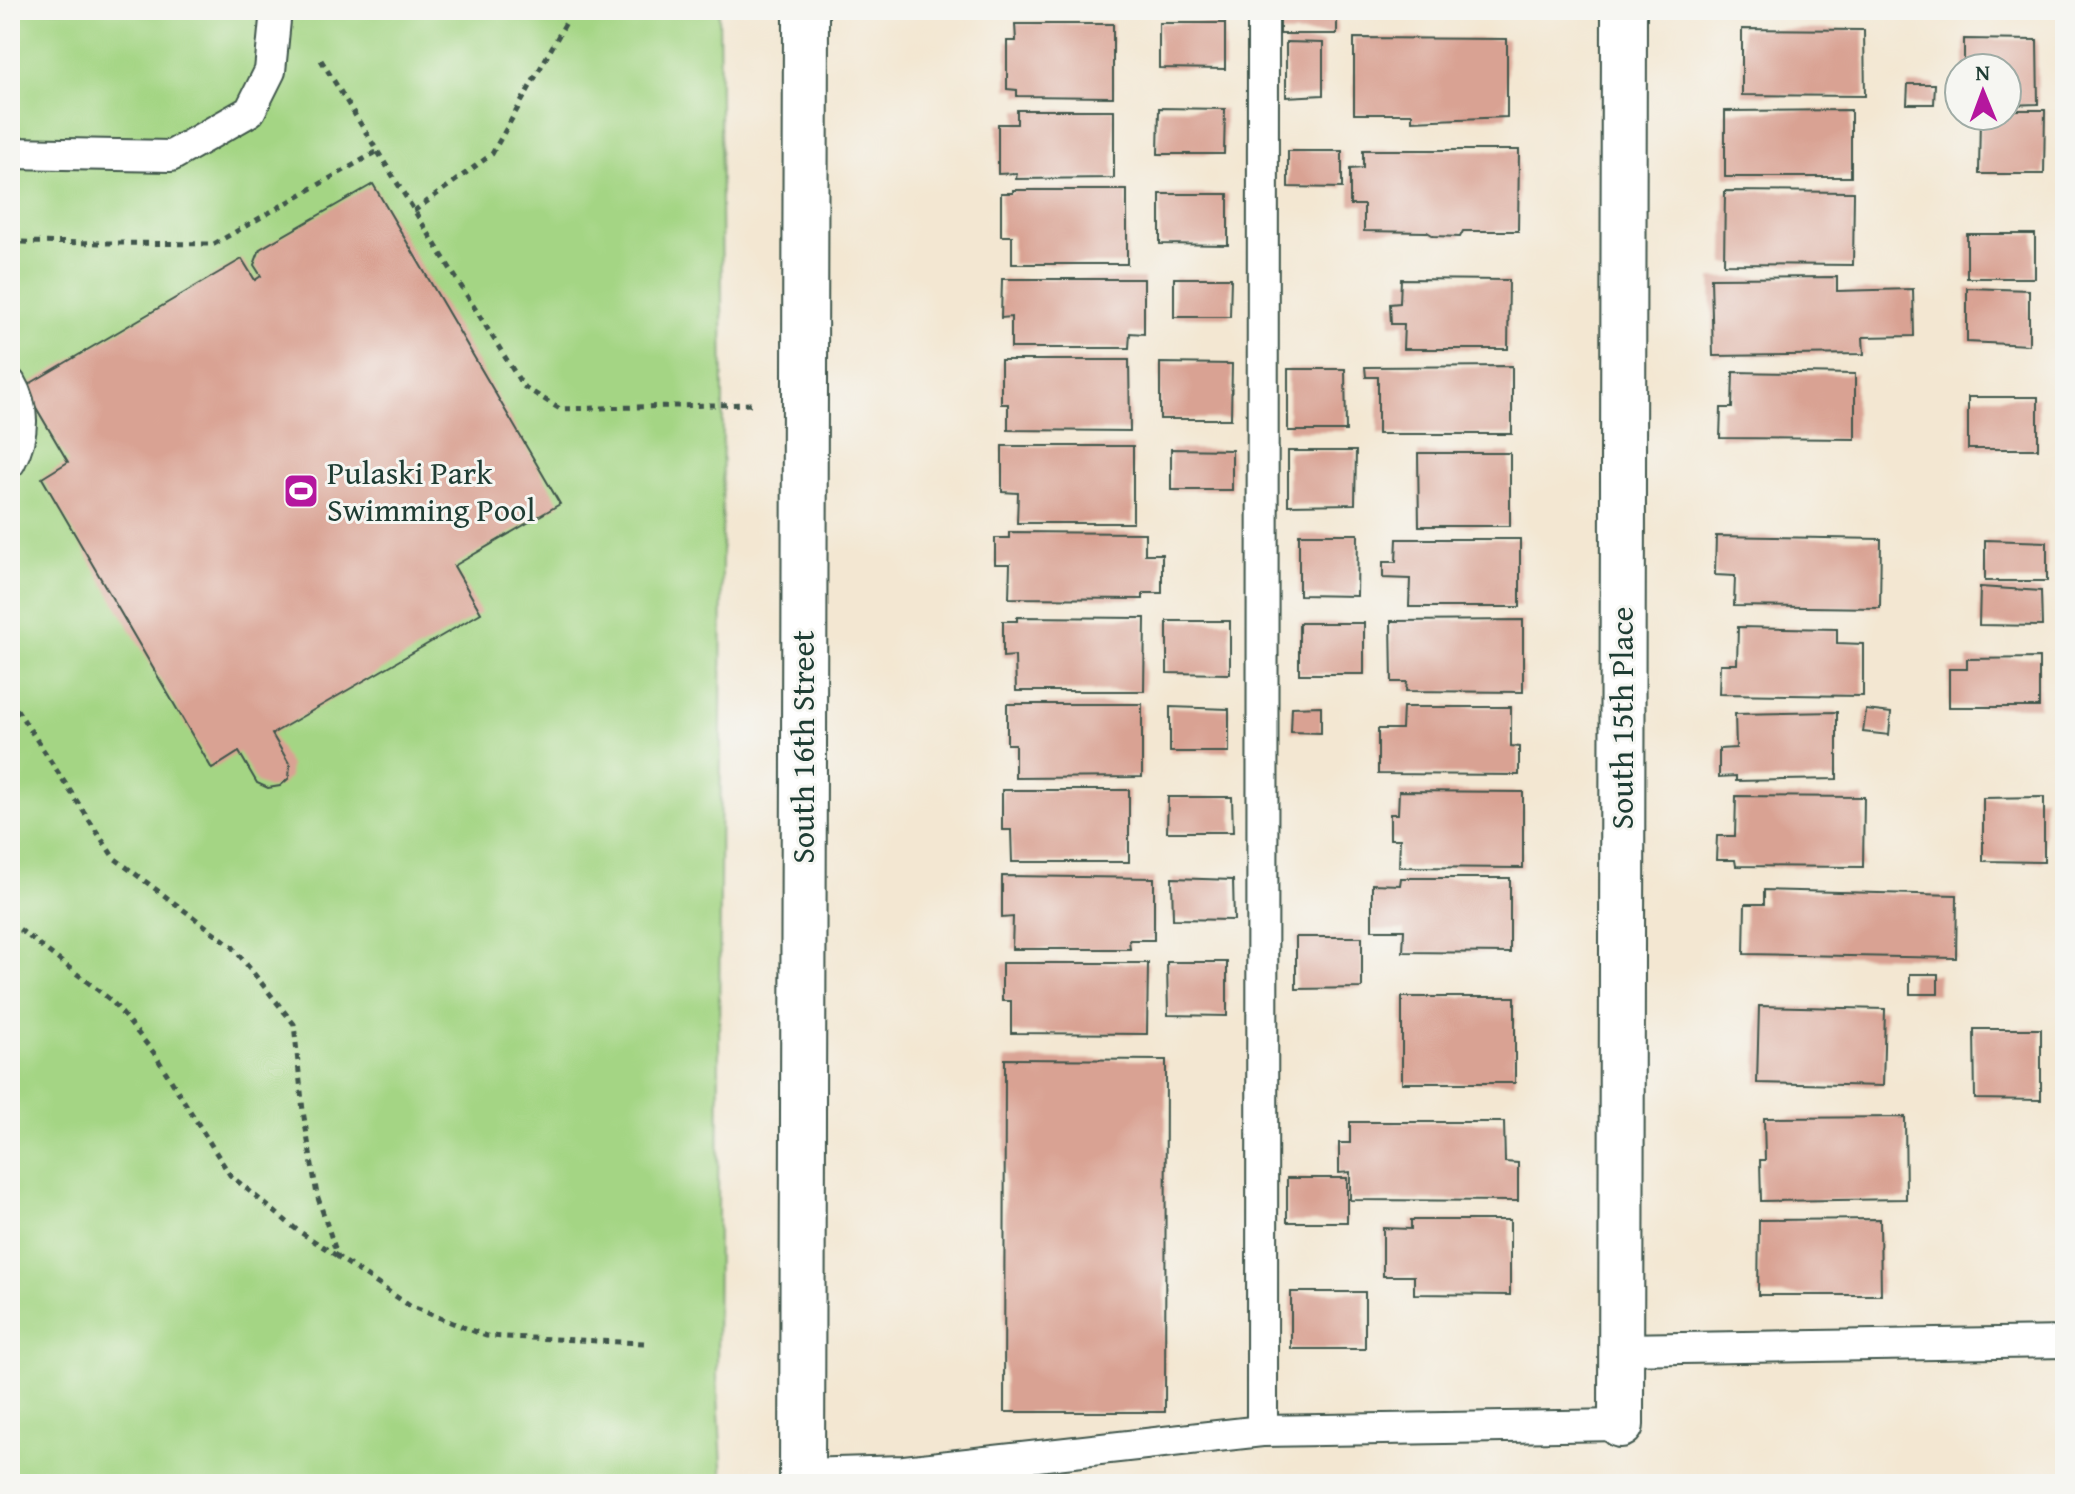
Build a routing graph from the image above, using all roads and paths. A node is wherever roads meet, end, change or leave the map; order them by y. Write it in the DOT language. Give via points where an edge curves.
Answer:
graph roads {
  1 [pos="276,10"];
  2 [pos="573,10"];
  3 [pos="806,10"];
  4 [pos="1263,10"];
  5 [pos="1624,10"];
  6 [pos="321,59"];
  7 [pos="378,151"];
  8 [pos="10,153"];
  9 [pos="414,211"];
  10 [pos="10,242"];
  11 [pos="10,383"];
  12 [pos="804,403"];
  13 [pos="10,462"];
  14 [pos="10,699"];
  15 [pos="10,922"];
  16 [pos="338,1257"];
  17 [pos="2065,1342"];
  18 [pos="644,1343"];
  19 [pos="1621,1349"];
  20 [pos="1621,1425"];
  21 [pos="1262,1431"];
  22 [pos="802,1479"];
  1 -- 8 [label="lane" via="270,71 250,111 171,156"];
  2 -- 9 [label="path" via="492,154"];
  3 -- 12 [label="street, South 16th Street"];
  4 -- 21 [label="lane"];
  5 -- 19 [label="street, South 15th Place"];
  6 -- 7 [label="path"];
  7 -- 9 [label="path"];
  7 -- 10 [label="path" via="214,244"];
  9 -- 12 [label="path" via="523,386 560,409"];
  11 -- 13 [label="lane" via="23,418"];
  12 -- 22 [label="street, South 16th Street"];
  14 -- 16 [label="path" via="114,858 232,946 294,1024 317,1195"];
  15 -- 16 [label="path" via="112,1001 154,1053 230,1175"];
  16 -- 18 [label="path" via="410,1306 486,1336"];
  17 -- 19 [label="lane"];
  19 -- 20 [label="street, South 15th Place"];
  20 -- 21 [label="lane"];
  21 -- 22 [label="lane"];
}
